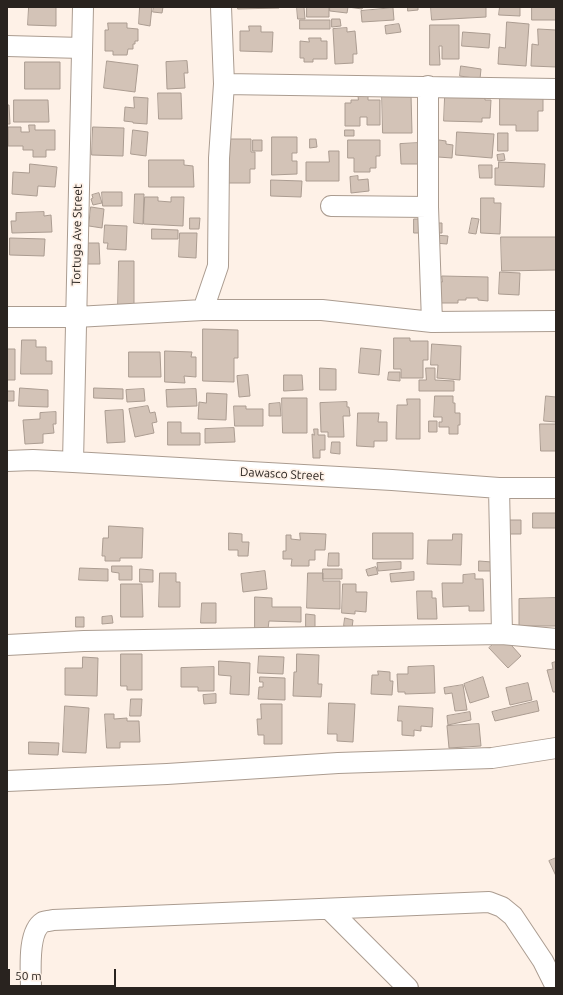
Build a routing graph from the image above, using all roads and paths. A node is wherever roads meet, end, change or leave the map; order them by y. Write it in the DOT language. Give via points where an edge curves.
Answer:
graph roads {
  1 [pos="83,7"];
  2 [pos="221,7"];
  3 [pos="7,46"];
  4 [pos="82,48"];
  5 [pos="224,84"];
  6 [pos="428,86"];
  7 [pos="556,89"];
  8 [pos="331,206"];
  9 [pos="428,207"];
  10 [pos="203,310"];
  11 [pos="7,317"];
  12 [pos="76,317"];
  13 [pos="556,321"];
  14 [pos="432,322"];
  15 [pos="7,461"];
  16 [pos="73,462"];
  17 [pos="499,488"];
  18 [pos="556,488"];
  19 [pos="502,634"];
  20 [pos="556,639"];
  21 [pos="7,644"];
  22 [pos="556,748"];
  23 [pos="7,781"];
  24 [pos="329,909"];
  25 [pos="31,988"];
  26 [pos="408,988"];
  27 [pos="555,988"];
  1 -- 4 [label="street, Tortuga Ave Street"];
  2 -- 5 [label="street"];
  3 -- 4 [label="street"];
  4 -- 12 [label="street, Tortuga Ave Street"];
  5 -- 6 [label="street"];
  5 -- 10 [label="street" via="219,158 218,266"];
  6 -- 7 [label="street"];
  6 -- 9 [label="street"];
  8 -- 9 [label="street"];
  9 -- 14 [label="street"];
  10 -- 12 [label="street"];
  10 -- 14 [label="street" via="322,310"];
  11 -- 12 [label="street"];
  12 -- 16 [label="street, Tortuga Ave Street"];
  13 -- 14 [label="street"];
  15 -- 16 [label="street, Dawasco Street"];
  16 -- 17 [label="street, Dawasco Street"];
  17 -- 18 [label="street, Dawasco Street"];
  17 -- 19 [label="street"];
  19 -- 20 [label="street"];
  19 -- 21 [label="street"];
  22 -- 23 [label="street" via="492,758 338,763"];
  24 -- 25 [label="street" via="44,922 32,942"];
  24 -- 26 [label="street"];
  24 -- 27 [label="street" via="489,902 502,907 513,916 543,961"];
}
